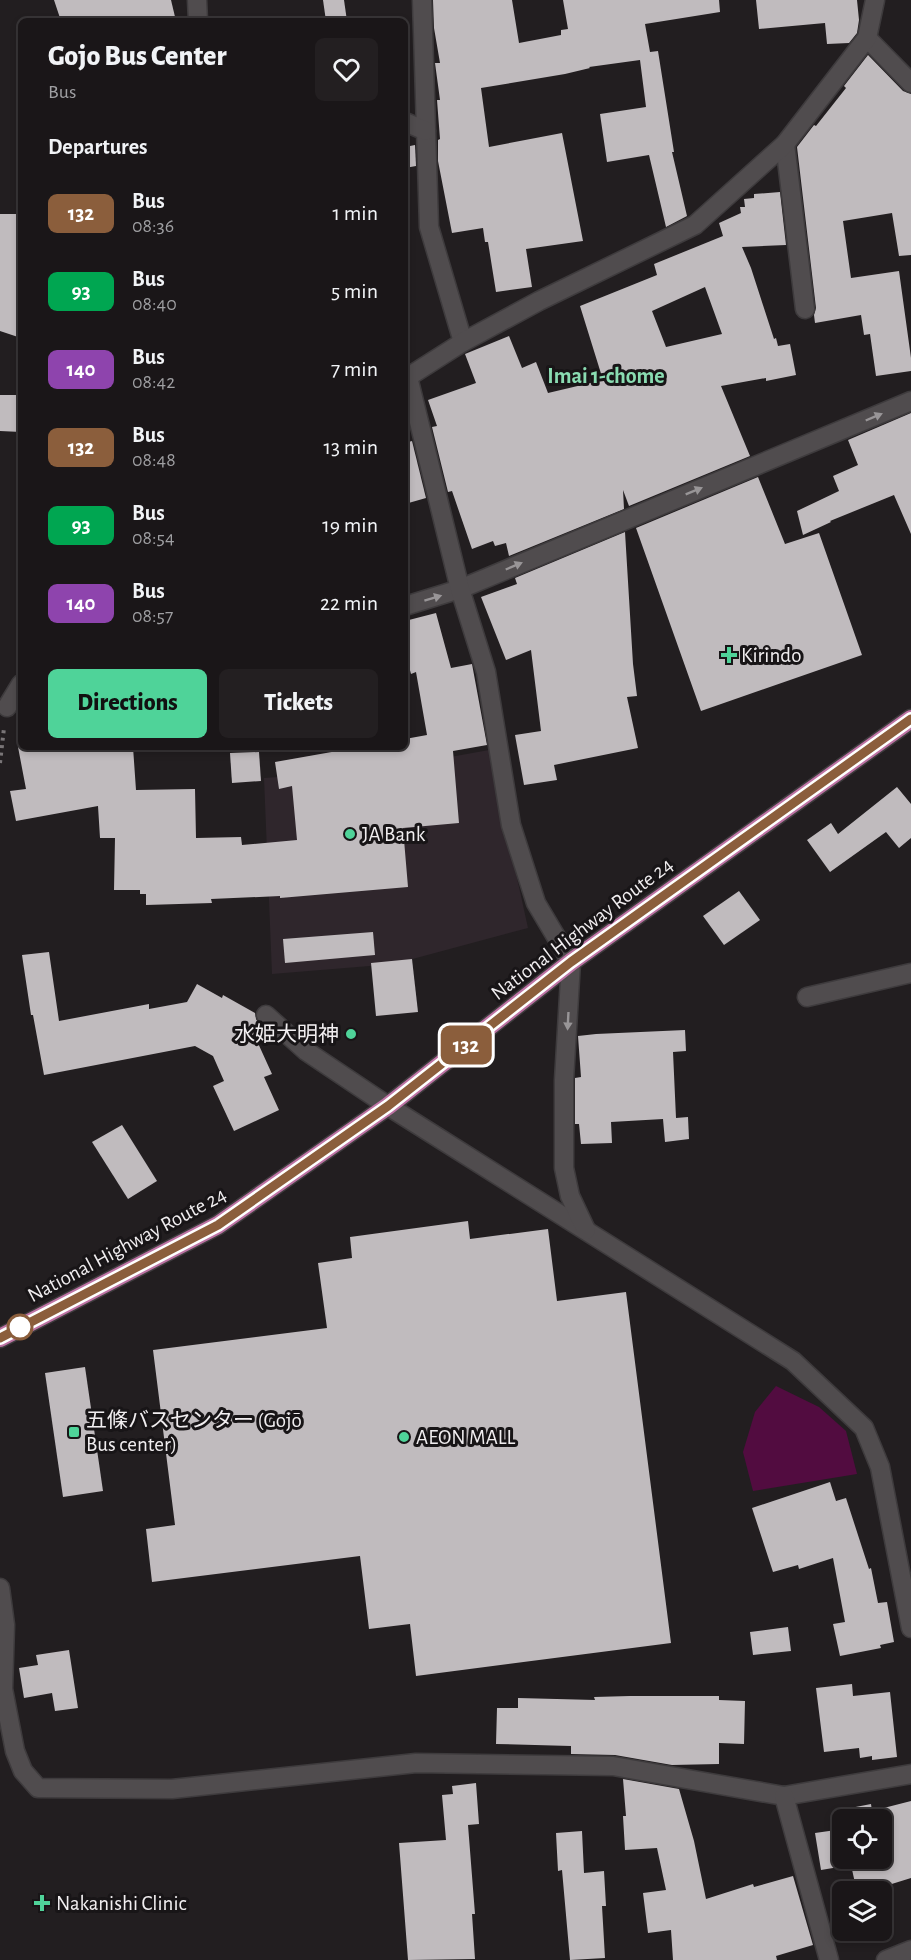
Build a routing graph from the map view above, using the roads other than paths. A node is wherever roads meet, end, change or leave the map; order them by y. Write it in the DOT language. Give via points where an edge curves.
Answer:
graph roads {
  1 [pos="197,0"];
  2 [pos="422,0"];
  3 [pos="875,0"];
  4 [pos="198,18"];
  5 [pos="867,38"];
  6 [pos="911,83"];
  7 [pos="408,123"];
  8 [pos="426,131"];
  9 [pos="785,144"];
  10 [pos="806,309"];
  11 [pos="463,342"];
  12 [pos="911,401"];
  13 [pos="460,589"];
  14 [pos="408,605"];
  15 [pos="18,690"];
  16 [pos="9,706"];
  17 [pos="911,719"];
  18 [pos="571,962"];
  19 [pos="911,973"];
  20 [pos="807,997"];
  21 [pos="266,1015"];
  22 [pos="388,1106"];
  23 [pos="586,1230"];
  24 [pos="0,1338"];
  25 [pos="0,1588"];
  26 [pos="911,1628"];
  27 [pos="5,1723"];
  28 [pos="911,1774"];
  29 [pos="784,1796"];
  30 [pos="911,1950"];
  31 [pos="830,1960"];
  32 [pos="886,1960"];
  1 -- 4 [label="street"];
  2 -- 8 [label="street"];
  3 -- 5 [label="street"];
  5 -- 6 [label="street"];
  5 -- 9 [label="street"];
  7 -- 8 [label="street"];
  8 -- 11 [label="street" via="429,227"];
  9 -- 10 [label="street"];
  9 -- 11 [label="street" via="695,225"];
  11 -- 13 [label="street" via="408,377"];
  13 -- 12 [label="street, one-way"];
  14 -- 13 [label="street, one-way"];
  13 -- 18 [label="street" via="486,672 511,825 536,903"];
  15 -- 16 [label="street"];
  17 -- 18 [label="highway, National Highway Route 24"];
  18 -- 22 [label="highway, National Highway Route 24"];
  18 -- 23 [label="street, one-way" via="564,1168 570,1196"];
  19 -- 20 [label="street"];
  21 -- 22 [label="street" via="306,1051"];
  22 -- 23 [label="street"];
  22 -- 24 [label="highway, National Highway Route 24" via="218,1225"];
  23 -- 26 [label="street" via="793,1361 864,1428 880,1467"];
  25 -- 27 [label="street" via="5,1625"];
  27 -- 29 [label="street" via="23,1771 38,1788 172,1789 416,1763 613,1766"];
  28 -- 29 [label="street"];
  29 -- 31 [label="street"];
  30 -- 32 [label="street"];
}
